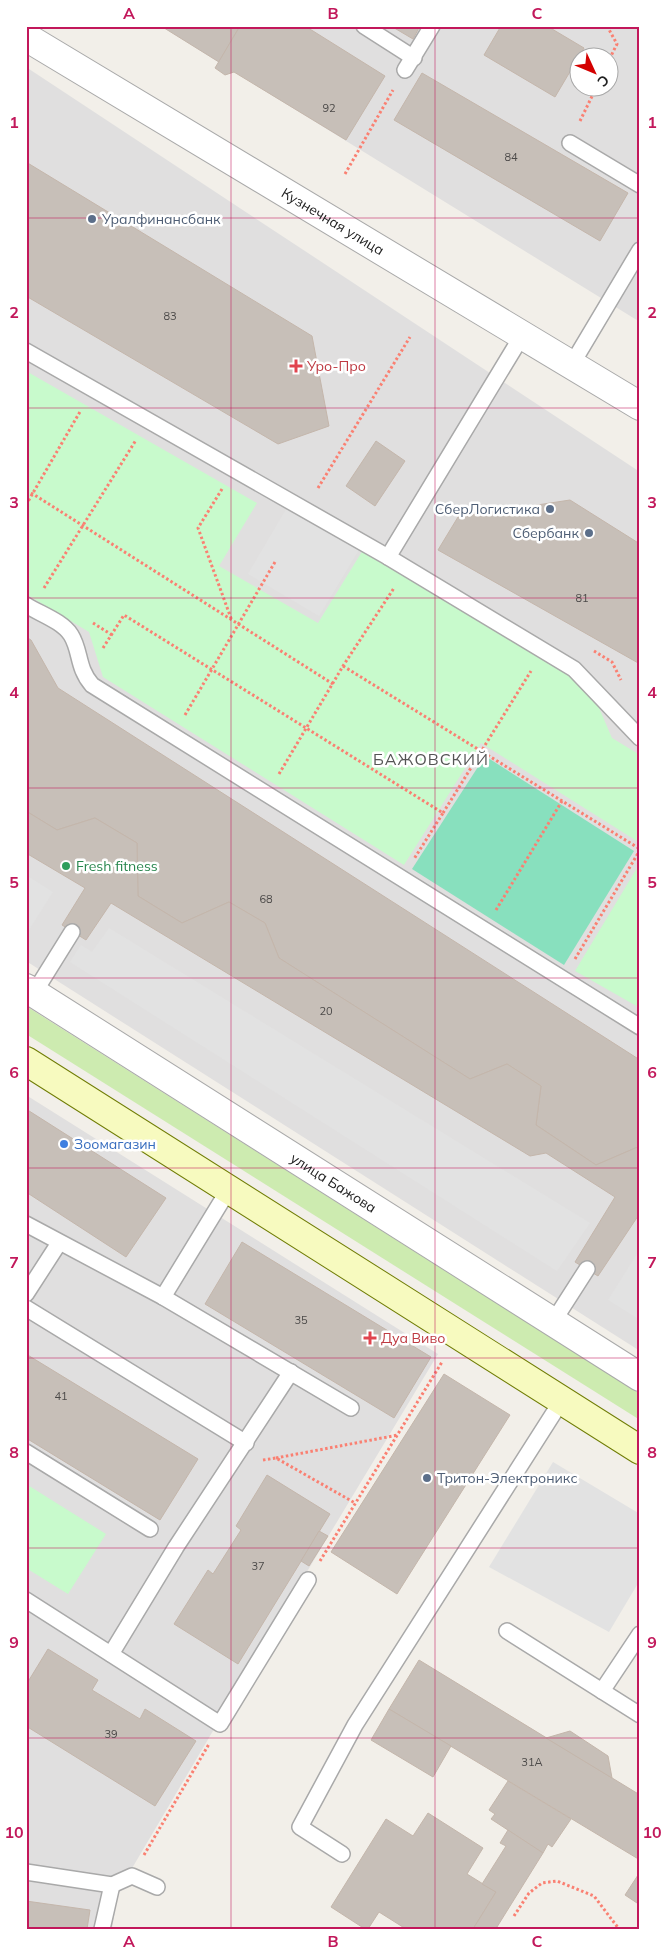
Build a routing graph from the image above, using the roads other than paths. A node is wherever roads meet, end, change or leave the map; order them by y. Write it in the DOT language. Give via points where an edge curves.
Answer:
graph roads {
  1 [pos="364,26"];
  2 [pos="432,26"];
  3 [pos="26,37"];
  4 [pos="414,58"];
  5 [pos="404,70"];
  6 [pos="570,143"];
  7 [pos="640,185"];
  8 [pos="640,250"];
  9 [pos="523,334"];
  10 [pos="26,351"];
  11 [pos="572,364"];
  12 [pos="640,406"];
  13 [pos="388,557"];
  14 [pos="29,606"];
  15 [pos="640,738"];
  16 [pos="72,932"];
  17 [pos="30,991"];
  18 [pos="640,1027"];
  19 [pos="26,1061"];
  20 [pos="229,1189"];
  21 [pos="26,1224"];
  22 [pos="59,1243"];
  23 [pos="587,1269"];
  24 [pos="26,1294"];
  25 [pos="164,1297"];
  26 [pos="26,1308"];
  27 [pos="553,1322"];
  28 [pos="291,1372"];
  29 [pos="640,1377"];
  30 [pos="562,1400"];
  31 [pos="351,1408"];
  32 [pos="246,1443"];
  33 [pos="640,1450"];
  34 [pos="26,1452"];
  35 [pos="150,1529"];
  36 [pos="308,1580"];
  37 [pos="26,1600"];
  38 [pos="507,1632"];
  39 [pos="640,1634"];
  40 [pos="111,1654"];
  41 [pos="602,1691"];
  42 [pos="640,1715"];
  43 [pos="342,1854"];
  44 [pos="26,1872"];
  45 [pos="112,1885"];
  46 [pos="156,1887"];
  47 [pos="102,1929"];
  1 -- 4 [label="lane"];
  2 -- 4 [label="lane"];
  3 -- 9 [label="street, Кузнечная улица"];
  4 -- 5 [label="lane"];
  6 -- 7 [label="lane"];
  8 -- 11 [label="lane"];
  9 -- 11 [label="street, Кузнечная улица"];
  9 -- 13 [label="lane"];
  10 -- 13 [label="lane"];
  11 -- 12 [label="street, Кузнечная улица"];
  13 -- 15 [label="lane" via="574,669"];
  14 -- 18 [label="lane" via="71,635 84,676 92,685"];
  16 -- 17 [label="lane"];
  17 -- 27 [label="street, улица Бажова"];
  19 -- 20 [label="street"];
  20 -- 25 [label="lane"];
  20 -- 30 [label="street"];
  21 -- 22 [label="lane"];
  22 -- 24 [label="lane"];
  22 -- 25 [label="lane"];
  23 -- 27 [label="lane"];
  25 -- 28 [label="lane"];
  26 -- 32 [label="lane"];
  27 -- 29 [label="street, улица Бажова"];
  28 -- 31 [label="lane"];
  28 -- 32 [label="lane"];
  30 -- 33 [label="street"];
  30 -- 43 [label="lane" via="355,1725 300,1827"];
  32 -- 40 [label="lane" via="176,1547"];
  34 -- 35 [label="lane"];
  36 -- 40 [label="lane" via="220,1724"];
  37 -- 40 [label="lane"];
  38 -- 41 [label="lane"];
  39 -- 41 [label="lane"];
  41 -- 42 [label="lane"];
  44 -- 45 [label="lane"];
  45 -- 46 [label="lane" via="132,1876"];
  45 -- 47 [label="lane"];
}
